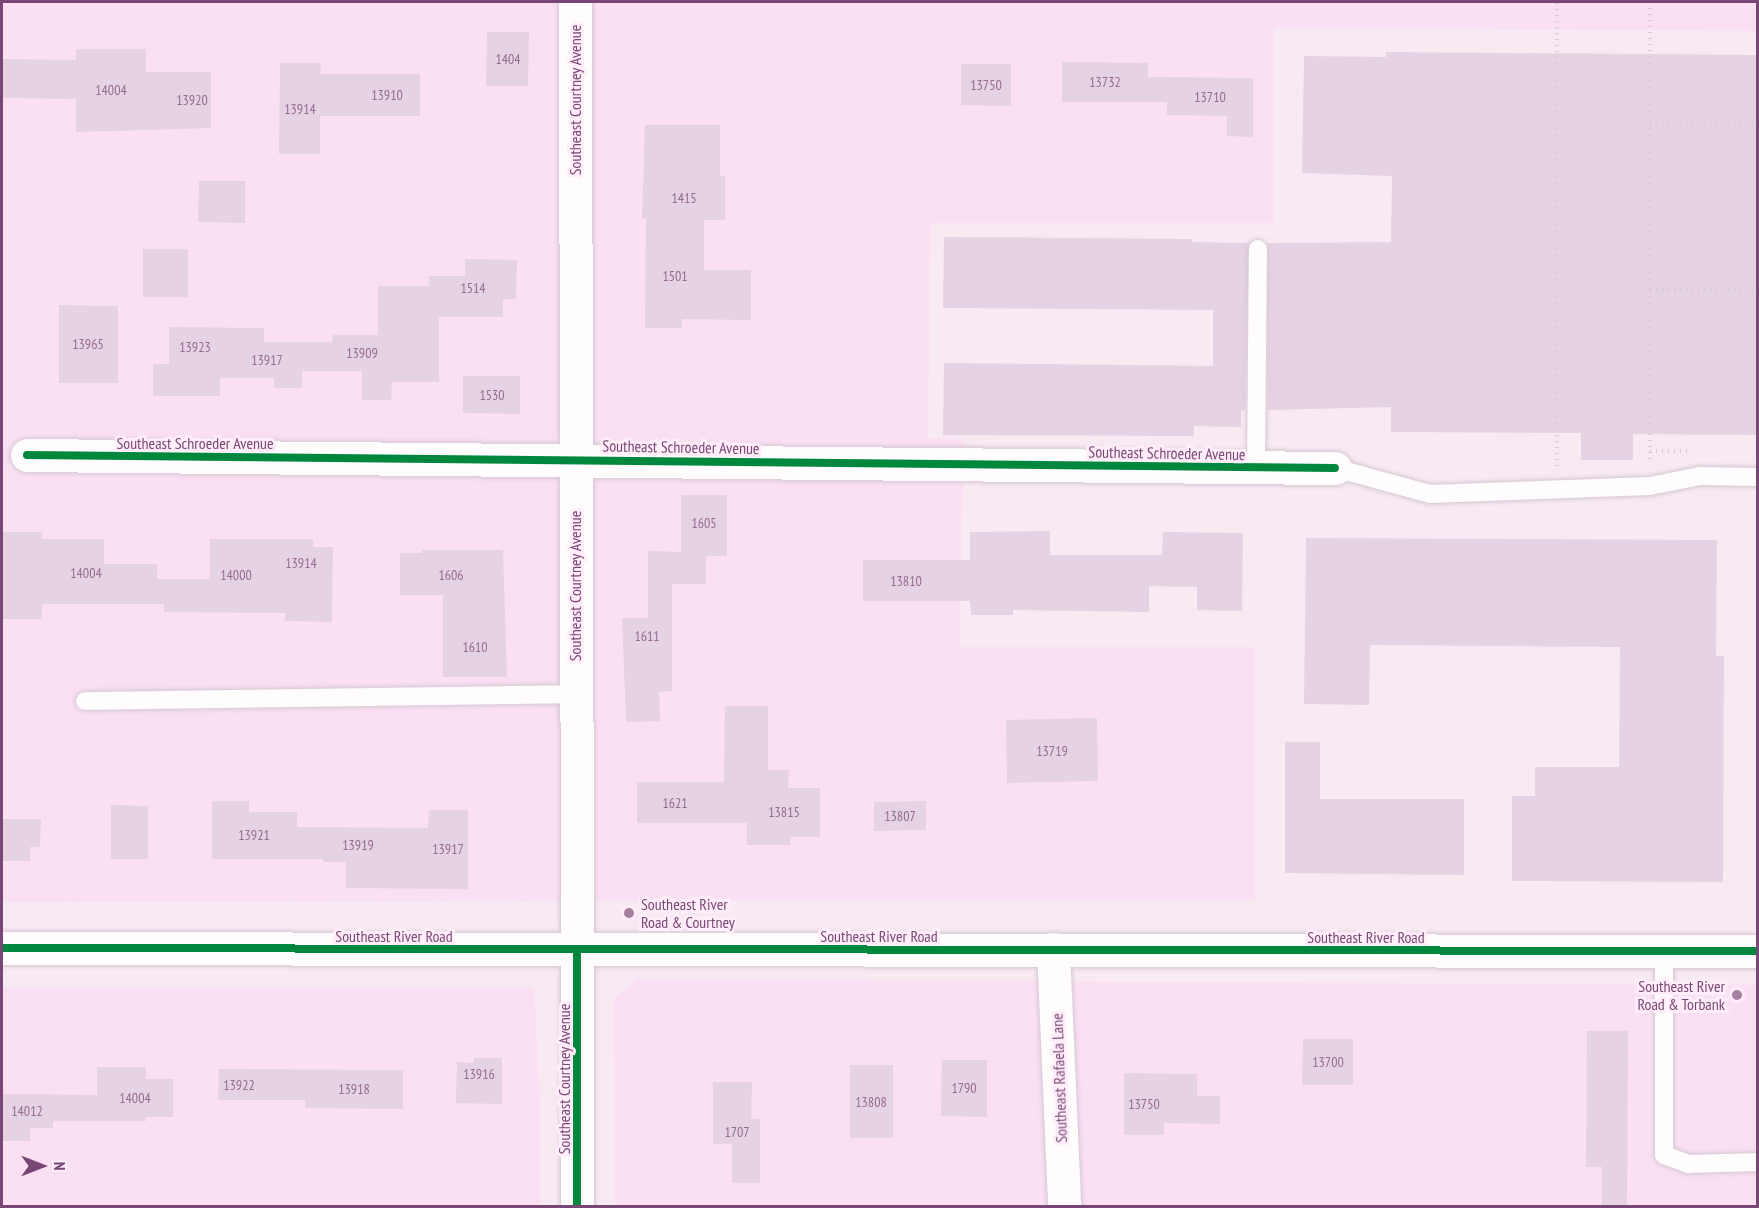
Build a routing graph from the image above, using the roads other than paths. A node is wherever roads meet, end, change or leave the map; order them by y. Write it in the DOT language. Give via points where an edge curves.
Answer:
graph roads {
  1 [pos="575,2"];
  2 [pos="1258,249"];
  3 [pos="27,455"];
  4 [pos="575,460"];
  5 [pos="1256,468"];
  6 [pos="1335,468"];
  7 [pos="1758,477"];
  8 [pos="575,694"];
  9 [pos="85,701"];
  10 [pos="2,948"];
  11 [pos="1053,949"];
  12 [pos="577,950"];
  13 [pos="1664,950"];
  14 [pos="1758,951"];
  15 [pos="1758,1162"];
  16 [pos="577,1206"];
  17 [pos="1064,1206"];
  1 -- 4 [label="street, Southeast Courtney Avenue"];
  2 -- 5 [label="lane"];
  3 -- 4 [label="street, Southeast Schroeder Avenue"];
  4 -- 5 [label="street, Southeast Schroeder Avenue"];
  4 -- 8 [label="street, Southeast Courtney Avenue"];
  5 -- 6 [label="street, Southeast Schroeder Avenue"];
  6 -- 7 [label="lane" via="1430,494 1650,486 1700,476"];
  8 -- 9 [label="lane"];
  8 -- 12 [label="street, Southeast Courtney Avenue"];
  10 -- 12 [label="street, Southeast River Road"];
  11 -- 12 [label="street, Southeast River Road"];
  11 -- 13 [label="street, Southeast River Road"];
  11 -- 17 [label="street, Southeast Rafaela Lane"];
  12 -- 16 [label="street, Southeast Courtney Avenue"];
  13 -- 14 [label="street, Southeast River Road"];
  13 -- 15 [label="lane" via="1664,1155 1689,1164"];
}
